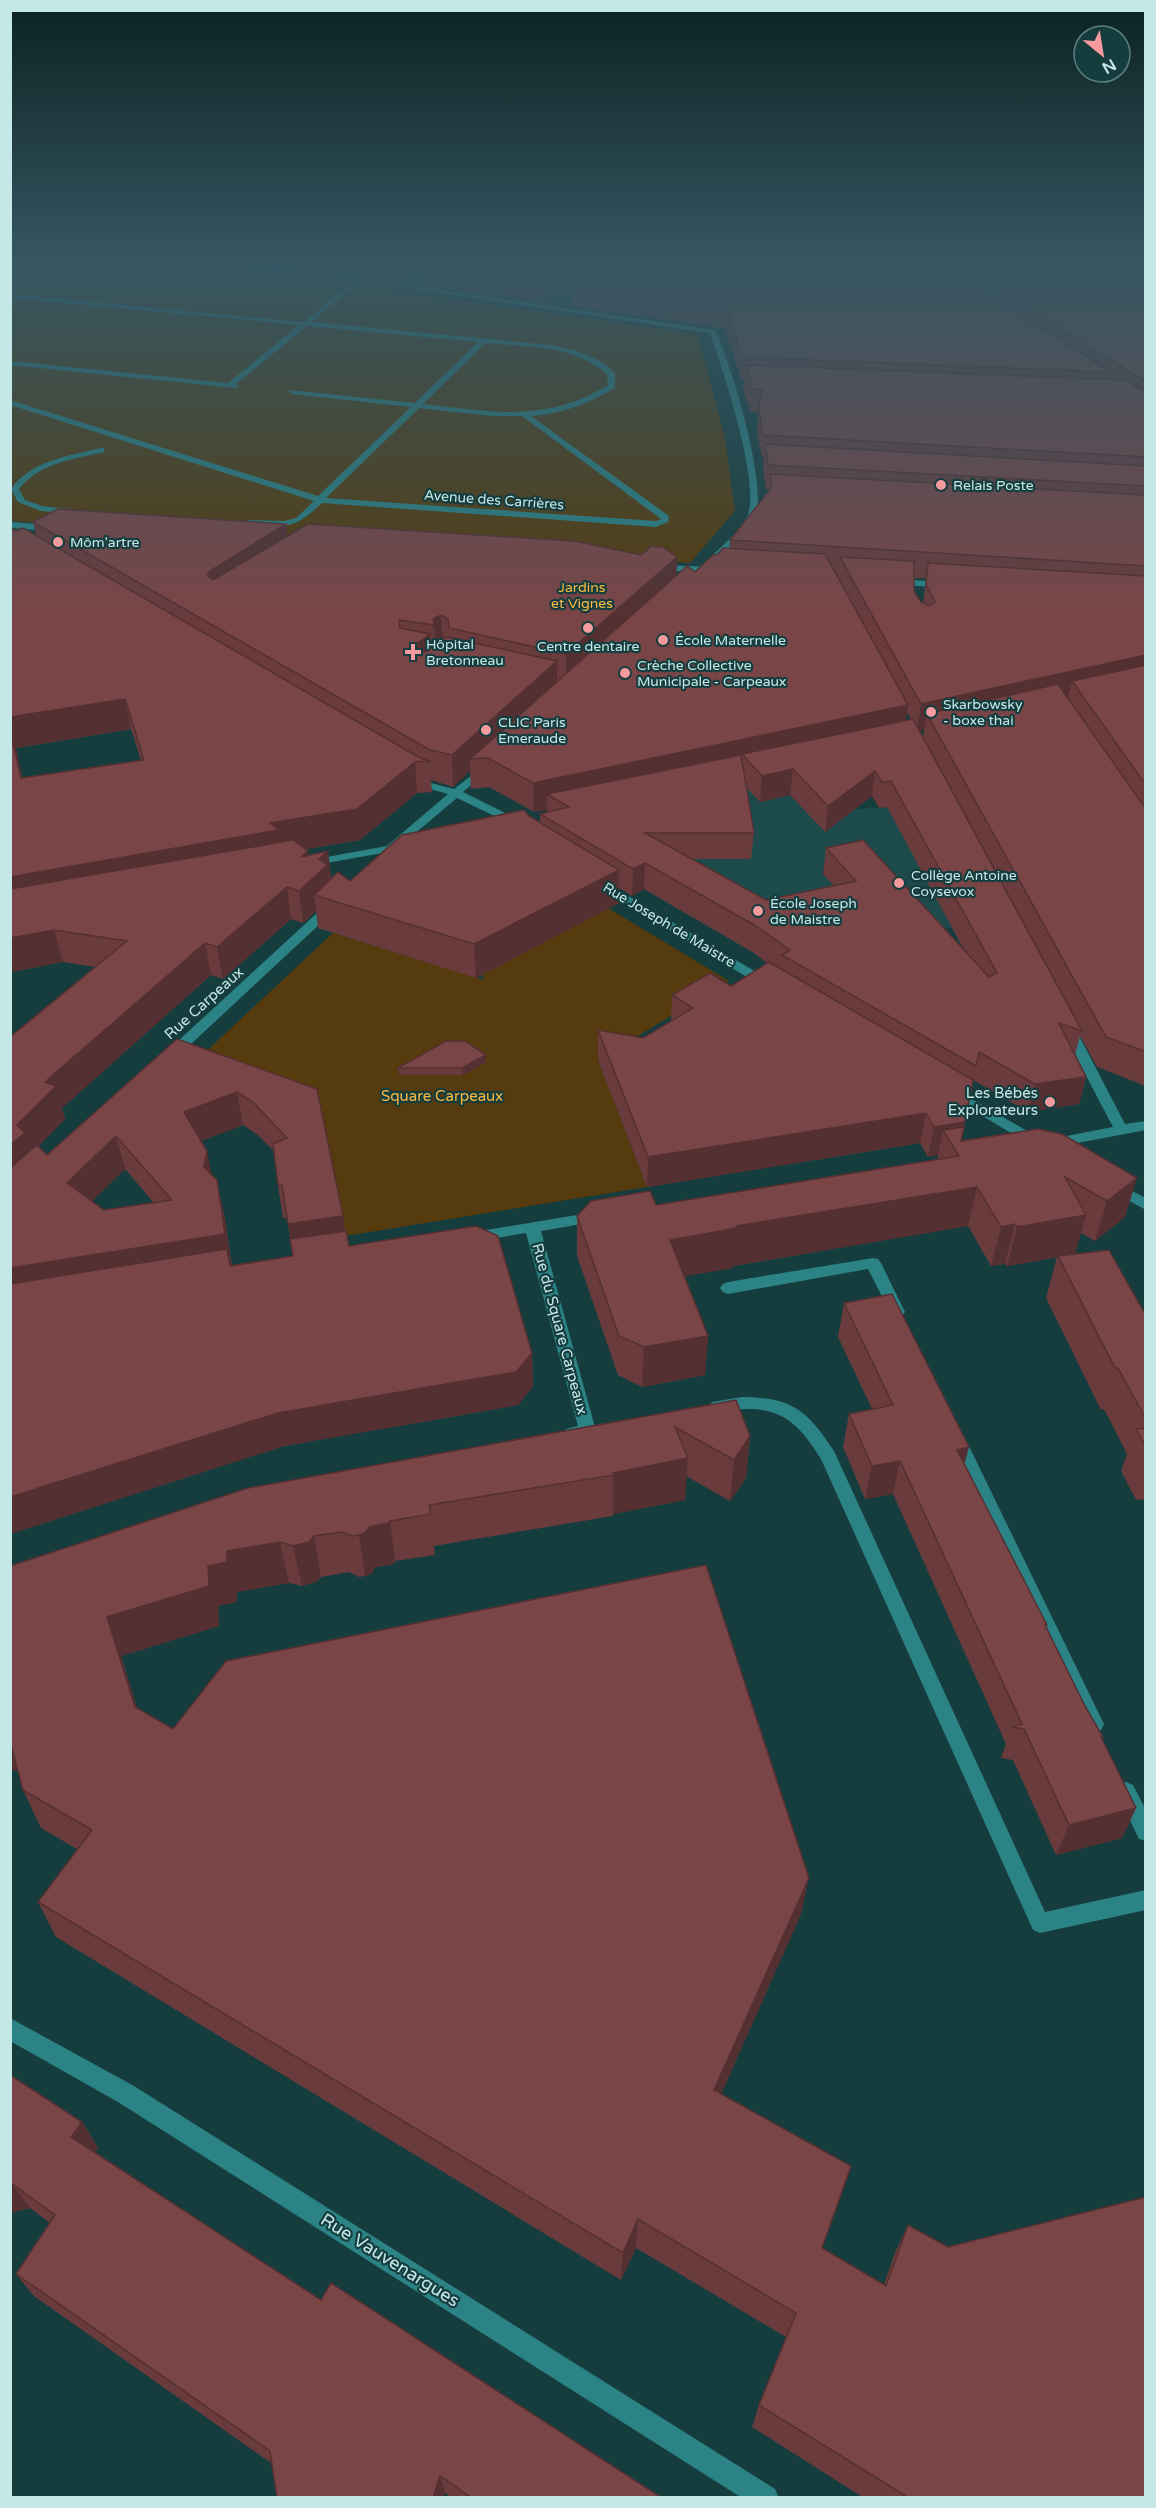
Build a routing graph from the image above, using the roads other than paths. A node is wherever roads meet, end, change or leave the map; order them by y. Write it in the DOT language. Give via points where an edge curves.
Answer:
graph roads {
  1 [pos="438,385"];
  2 [pos="612,385"];
  3 [pos="731,385"];
  4 [pos="292,392"];
  5 [pos="10,402"];
  6 [pos="418,405"];
  7 [pos="524,414"];
  8 [pos="101,450"];
  9 [pos="749,462"];
  10 [pos="760,462"];
  11 [pos="753,493"];
  12 [pos="765,494"];
  13 [pos="321,500"];
  14 [pos="82,512"];
  15 [pos="237,521"];
  16 [pos="10,525"];
  17 [pos="67,529"];
  18 [pos="647,567"];
  19 [pos="727,570"];
  20 [pos="698,573"];
  21 [pos="884,581"];
  22 [pos="960,586"];
  23 [pos="490,763"];
  24 [pos="406,772"];
  25 [pos="456,793"];
  26 [pos="528,837"];
  27 [pos="390,849"];
  28 [pos="376,863"];
  29 [pos="300,865"];
  30 [pos="590,878"];
  31 [pos="338,900"];
  32 [pos="779,991"];
  33 [pos="1064,1021"];
  34 [pos="160,1065"];
  35 [pos="938,1083"];
  36 [pos="1146,1125"];
  37 [pos="1122,1129"];
  38 [pos="1041,1145"];
  39 [pos="1018,1149"];
  40 [pos="1059,1156"];
  41 [pos="1097,1177"];
  42 [pos="1146,1205"];
  43 [pos="609,1215"];
  44 [pos="532,1227"];
  45 [pos="455,1240"];
  46 [pos="728,1288"];
  47 [pos="904,1327"];
  48 [pos="704,1410"];
  49 [pos="950,1424"];
  50 [pos="554,1437"];
  51 [pos="1099,1735"];
  52 [pos="1120,1778"];
  53 [pos="1146,1832"];
  54 [pos="1146,1900"];
  55 [pos="10,2029"];
  56 [pos="766,2498"];
  1 -- 6 [label="street"];
  2 -- 7 [label="street" via="596,398 572,407"];
  3 -- 9 [label="street"];
  4 -- 6 [label="street"];
  5 -- 13 [label="street, Avenue des Carrières"];
  6 -- 7 [label="street"];
  6 -- 13 [label="street"];
  7 -- 13 [label="street, Avenue des Carrières" via="666,518 664,522"];
  8 -- 14 [label="street" via="38,469 21,478 15,489 22,502"];
  9 -- 10 [label="street"];
  9 -- 11 [label="street"];
  11 -- 12 [label="street"];
  11 -- 20 [label="street" via="752,517"];
  13 -- 15 [label="street" via="292,523"];
  16 -- 17 [label="street"];
  18 -- 20 [label="street"];
  19 -- 20 [label="street"];
  21 -- 22 [label="street" via="918,587"];
  23 -- 25 [label="street"];
  24 -- 25 [label="street" via="427,785"];
  25 -- 26 [label="street" via="524,822"];
  25 -- 27 [label="street"];
  27 -- 28 [label="street"];
  27 -- 29 [label="street"];
  30 -- 32 [label="street, Rue Joseph de Maistre"];
  31 -- 34 [label="street, Rue Carpeaux"];
  33 -- 37 [label="street"];
  35 -- 38 [label="street"];
  36 -- 37 [label="street"];
  37 -- 38 [label="street"];
  38 -- 39 [label="street"];
  38 -- 40 [label="street"];
  41 -- 42 [label="street"];
  43 -- 44 [label="street"];
  44 -- 45 [label="street"];
  44 -- 50 [label="street, Rue du Square Carpeaux" via="594,1430"];
  46 -- 47 [label="street" via="873,1263"];
  48 -- 54 [label="street" via="738,1401 753,1402 792,1413 810,1428 828,1456 1040,1923"];
  49 -- 51 [label="street"];
  52 -- 53 [label="street"];
  55 -- 56 [label="street, Rue Vauvenargues" via="126,2094"];
}
